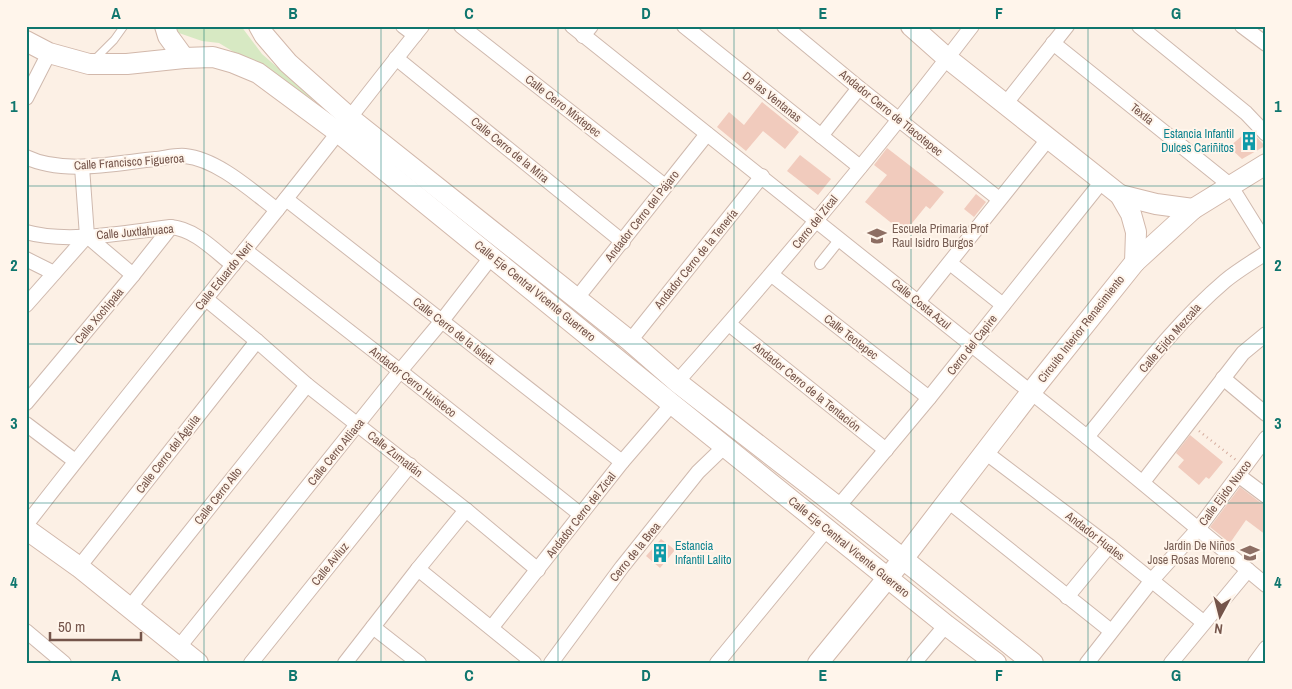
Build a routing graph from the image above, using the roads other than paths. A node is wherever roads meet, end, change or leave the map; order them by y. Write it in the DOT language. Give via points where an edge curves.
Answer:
graph roads {
  1 [pos="124,26"];
  2 [pos="165,26"];
  3 [pos="259,26"];
  4 [pos="403,26"];
  5 [pos="461,26"];
  6 [pos="572,26"];
  7 [pos="684,26"];
  8 [pos="784,26"];
  9 [pos="911,26"];
  10 [pos="972,26"];
  11 [pos="1067,26"];
  12 [pos="1139,26"];
  13 [pos="1242,26"];
  14 [pos="419,31"];
  15 [pos="588,31"];
  16 [pos="26,41"];
  17 [pos="1053,43"];
  18 [pos="1266,44"];
  19 [pos="49,53"];
  20 [pos="184,58"];
  21 [pos="396,58"];
  22 [pos="948,58"];
  23 [pos="89,64"];
  24 [pos="859,88"];
  25 [pos="26,98"];
  26 [pos="1006,103"];
  27 [pos="899,119"];
  28 [pos="344,125"];
  29 [pos="707,134"];
  30 [pos="1266,134"];
  31 [pos="821,136"];
  32 [pos="1049,138"];
  33 [pos="26,157"];
  34 [pos="1266,164"];
  35 [pos="82,167"];
  36 [pos="860,167"];
  37 [pos="762,176"];
  38 [pos="1103,180"];
  39 [pos="665,186"];
  40 [pos="1230,186"];
  41 [pos="1120,195"];
  42 [pos="999,199"];
  43 [pos="281,204"];
  44 [pos="1193,209"];
  45 [pos="817,220"];
  46 [pos="171,227"];
  47 [pos="26,232"];
  48 [pos="87,236"];
  49 [pos="840,239"];
  50 [pos="623,242"];
  51 [pos="1266,243"];
  52 [pos="245,250"];
  53 [pos="1266,253"];
  54 [pos="492,256"];
  55 [pos="26,259"];
  56 [pos="1135,262"];
  57 [pos="950,263"];
  58 [pos="820,264"];
  59 [pos="233,265"];
  60 [pos="54,273"];
  61 [pos="133,275"];
  62 [pos="772,275"];
  63 [pos="577,298"];
  64 [pos="206,299"];
  65 [pos="918,302"];
  66 [pos="26,305"];
  67 [pos="1003,305"];
  68 [pos="442,322"];
  69 [pos="729,324"];
  70 [pos="1266,334"];
  71 [pos="257,341"];
  72 [pos="630,341"];
  73 [pos="972,344"];
  74 [pos="400,371"];
  75 [pos="1223,378"];
  76 [pos="677,382"];
  77 [pos="307,385"];
  78 [pos="1031,392"];
  79 [pos="930,398"];
  80 [pos="26,403"];
  81 [pos="672,404"];
  82 [pos="1266,414"];
  83 [pos="26,424"];
  84 [pos="358,425"];
  85 [pos="1087,437"];
  86 [pos="1266,438"];
  87 [pos="725,446"];
  88 [pos="886,450"];
  89 [pos="985,452"];
  90 [pos="75,462"];
  91 [pos="622,462"];
  92 [pos="410,465"];
  93 [pos="1242,471"];
  94 [pos="1142,482"];
  95 [pos="1266,496"];
  96 [pos="948,501"];
  97 [pos="838,507"];
  98 [pos="466,510"];
  99 [pos="580,514"];
  100 [pos="26,525"];
  101 [pos="1198,528"];
  102 [pos="26,529"];
  103 [pos="827,529"];
  104 [pos="1109,546"];
  105 [pos="903,559"];
  106 [pos="79,567"];
  107 [pos="418,569"];
  108 [pos="538,570"];
  109 [pos="1248,570"];
  110 [pos="888,578"];
  111 [pos="1152,580"];
  112 [pos="1266,585"];
  113 [pos="1067,597"];
  114 [pos="130,608"];
  115 [pos="1203,622"];
  116 [pos="946,625"];
  117 [pos="372,627"];
  118 [pos="492,627"];
  119 [pos="26,631"];
  120 [pos="1111,631"];
  121 [pos="179,646"];
  122 [pos="1266,648"];
  123 [pos="416,662"];
  124 [pos="1257,662"];
  125 [pos="64,663"];
  126 [pos="198,663"];
  127 [pos="251,663"];
  128 [pos="345,663"];
  129 [pos="534,663"];
  130 [pos="551,663"];
  131 [pos="717,663"];
  132 [pos="818,663"];
  133 [pos="914,663"];
  134 [pos="996,663"];
  135 [pos="1033,663"];
  136 [pos="1087,663"];
  137 [pos="1171,663"];
  1 -- 23 [label="lane"];
  2 -- 20 [label="main road" via="168,36"];
  3 -- 28 [label="main road, Calle Eje Central Vicente Guerrero" via="288,64"];
  4 -- 14 [label="street"];
  5 -- 39 [label="street, Calle Cerro Mixtepec"];
  6 -- 15 [label="street, Calle Costa Azul"];
  7 -- 31 [label="street, De las Ventanas"];
  8 -- 24 [label="street, Andador Cerro de Tlacotepec"];
  9 -- 22 [label="main road"];
  10 -- 22 [label="street, Cerro del Zical"];
  11 -- 17 [label="street"];
  12 -- 30 [label="street" via="1246,113"];
  13 -- 18 [label="street"];
  14 -- 21 [label="street, Calle Eduardo Neri"];
  15 -- 29 [label="street, Calle Costa Azul"];
  16 -- 19 [label="main road, Calle Eje Central Vicente Guerrero"];
  17 -- 26 [label="street"];
  17 -- 40 [label="street, Textla"];
  19 -- 23 [label="main road, Calle Eje Central Vicente Guerrero"];
  19 -- 25 [label="street"];
  20 -- 23 [label="main road, Calle Eje Central Vicente Guerrero"];
  20 -- 28 [label="main road, Calle Eje Central Vicente Guerrero" via="213,57 258,73"];
  21 -- 28 [label="street, Calle Eduardo Neri"];
  21 -- 50 [label="street, Calle Cerro de la Mira"];
  22 -- 26 [label="main road"];
  22 -- 27 [label="street, Cerro del Zical"];
  24 -- 27 [label="street, Andador Cerro de Tlacotepec"];
  24 -- 31 [label="street"];
  26 -- 32 [label="main road"];
  27 -- 36 [label="street, Cerro del Zical"];
  27 -- 42 [label="street, Andador Cerro de Tlacotepec"];
  28 -- 43 [label="street, Calle Eduardo Neri"];
  28 -- 54 [label="main road, Calle Eje Central Vicente Guerrero"];
  28 -- 63 [label="main road, Calle Eje Central Vicente Guerrero"];
  29 -- 37 [label="street, Calle Costa Azul"];
  29 -- 39 [label="street, Andador Cerro del Pájaro"];
  31 -- 36 [label="street, De las Ventanas"];
  32 -- 38 [label="main road"];
  32 -- 42 [label="street"];
  33 -- 35 [label="street, Calle Francisco Figueroa"];
  34 -- 40 [label="main road, Circuito Interior Renacimiento"];
  35 -- 43 [label="street, Calle Francisco Figueroa" via="185,156 208,162"];
  35 -- 48 [label="street"];
  36 -- 45 [label="street, Cerro del Zical"];
  37 -- 45 [label="street, Calle Costa Azul"];
  37 -- 72 [label="street, Andador Cerro de la Tenería"];
  38 -- 41 [label="main road"];
  38 -- 67 [label="street, Cerro del Capire"];
  39 -- 50 [label="street, Andador Cerro del Pájaro"];
  40 -- 44 [label="main road, Circuito Interior Renacimiento"];
  40 -- 51 [label="street, Textla"];
  41 -- 44 [label="main road"];
  41 -- 56 [label="main road" via="1131,214 1136,232"];
  42 -- 57 [label="street"];
  43 -- 52 [label="street, Calle Eduardo Neri"];
  43 -- 68 [label="street, Calle Cerro de la Isleta"];
  44 -- 56 [label="main road, Circuito Interior Renacimiento"];
  45 -- 49 [label="street, Calle Costa Azul"];
  45 -- 62 [label="street, Cerro del Zical"];
  46 -- 48 [label="street, Calle Juxtlahuaca"];
  46 -- 59 [label="street, Calle Juxtlahuaca" via="190,232"];
  46 -- 61 [label="street, Calle Xochipala"];
  47 -- 48 [label="street, Calle Juxtlahuaca" via="43,237"];
  48 -- 60 [label="street"];
  48 -- 61 [label="street"];
  49 -- 58 [label="street"];
  49 -- 65 [label="street, Calle Costa Azul"];
  50 -- 63 [label="street, Andador Cerro del Pájaro"];
  52 -- 59 [label="street, Calle Eduardo Neri"];
  52 -- 74 [label="street, Andador Cerro Huisteco"];
  53 -- 85 [label="street, Calle Ejido Mezcala" via="1226,280 1201,303"];
  54 -- 68 [label="street, Calle Cerro Atliaca"];
  54 -- 81 [label="main road, Calle Eje Central Vicente Guerrero"];
  55 -- 60 [label="street"];
  56 -- 78 [label="main road, Circuito Interior Renacimiento"];
  57 -- 65 [label="street"];
  57 -- 67 [label="street"];
  59 -- 64 [label="street, Calle Eduardo Neri"];
  60 -- 66 [label="street"];
  61 -- 80 [label="street, Calle Xochipala"];
  62 -- 69 [label="street, Cerro del Zical"];
  62 -- 79 [label="street, Calle Teotepec"];
  63 -- 72 [label="main road, Calle Eje Central Vicente Guerrero"];
  64 -- 71 [label="street, Calle Zumatlán"];
  64 -- 90 [label="street, Calle Eduardo Neri"];
  65 -- 73 [label="street, Calle Costa Azul"];
  67 -- 73 [label="street, Cerro del Capire"];
  68 -- 74 [label="street, Calle Cerro Atliaca"];
  68 -- 91 [label="street, Calle Cerro de la Isleta"];
  69 -- 76 [label="street, Cerro del Zical"];
  69 -- 88 [label="street, Andador Cerro de la Tentación"];
  70 -- 75 [label="street" via="1243,353"];
  71 -- 77 [label="street, Calle Zumatlán"];
  71 -- 106 [label="street, Calle Cerro del Águila"];
  72 -- 76 [label="main road, Calle Eje Central Vicente Guerrero"];
  73 -- 78 [label="street, Calle Costa Azul"];
  73 -- 79 [label="street, Cerro del Capire"];
  74 -- 84 [label="street, Calle Cerro Atliaca"];
  74 -- 99 [label="street, Andador Cerro Huisteco"];
  75 -- 82 [label="street"];
  75 -- 94 [label="street"];
  76 -- 97 [label="main road, Calle Eje Central Vicente Guerrero"];
  77 -- 84 [label="street, Calle Zumatlán"];
  77 -- 114 [label="street, Calle Cerro Alto"];
  78 -- 85 [label="street, Calle Costa Azul"];
  78 -- 89 [label="main road, Circuito Interior Renacimiento"];
  79 -- 88 [label="street, Cerro del Capire"];
  81 -- 87 [label="main road, Calle Eje Central Vicente Guerrero"];
  81 -- 91 [label="street, Andador Cerro del Zical"];
  83 -- 90 [label="street"];
  84 -- 92 [label="street, Calle Zumatlán"];
  84 -- 121 [label="street, Calle Cerro Atliaca"];
  85 -- 94 [label="street, Calle Costa Azul"];
  86 -- 93 [label="street, Calle Ejido Nuxco"];
  87 -- 103 [label="main road, Calle Eje Central Vicente Guerrero"];
  87 -- 130 [label="street, Cerro de la Brea" via="698,472"];
  88 -- 97 [label="street, Cerro del Capire"];
  89 -- 96 [label="main road, Circuito Interior Renacimiento"];
  89 -- 104 [label="street, Andador Huales"];
  90 -- 100 [label="street, Calle Eduardo Neri"];
  91 -- 99 [label="street, Andador Cerro del Zical"];
  92 -- 98 [label="street, Calle Zumatlán"];
  92 -- 127 [label="street, Calle Aviluz"];
  93 -- 95 [label="street"];
  93 -- 101 [label="street, Calle Ejido Nuxco"];
  94 -- 101 [label="street, Calle Costa Azul"];
  96 -- 105 [label="main road, Circuito Interior Renacimiento"];
  96 -- 113 [label="street"];
  97 -- 105 [label="main road, Calle Eje Central Vicente Guerrero"];
  98 -- 107 [label="street"];
  98 -- 108 [label="street, Calle Zumatlán"];
  99 -- 108 [label="street, Andador Cerro del Zical"];
  101 -- 109 [label="street, Calle Costa Azul"];
  101 -- 111 [label="street, Calle Ejido Nuxco"];
  102 -- 106 [label="main road"];
  103 -- 110 [label="main road, Calle Eje Central Vicente Guerrero"];
  103 -- 131 [label="street"];
  104 -- 111 [label="street, Andador Huales"];
  104 -- 113 [label="street"];
  105 -- 110 [label="main road, Circuito Interior Renacimiento"];
  105 -- 135 [label="main road, Calle Eje Central Vicente Guerrero"];
  106 -- 114 [label="main road"];
  107 -- 117 [label="street"];
  107 -- 118 [label="street"];
  108 -- 118 [label="street, Andador Cerro del Zical"];
  109 -- 112 [label="street, Calle Costa Azul"];
  109 -- 115 [label="street"];
  110 -- 116 [label="main road, Calle Eje Central Vicente Guerrero"];
  110 -- 132 [label="main road, Circuito Interior Renacimiento"];
  111 -- 115 [label="street, Andador Huales"];
  111 -- 120 [label="street, Calle Ejido Nuxco"];
  113 -- 120 [label="street"];
  114 -- 121 [label="main road"];
  115 -- 137 [label="street"];
  116 -- 133 [label="street"];
  116 -- 134 [label="main road, Calle Eje Central Vicente Guerrero"];
  117 -- 123 [label="street"];
  117 -- 128 [label="street"];
  118 -- 129 [label="street"];
  119 -- 125 [label="street"];
  120 -- 136 [label="street, Calle Ejido Nuxco"];
  121 -- 126 [label="main road"];
  122 -- 124 [label="street"];
}
